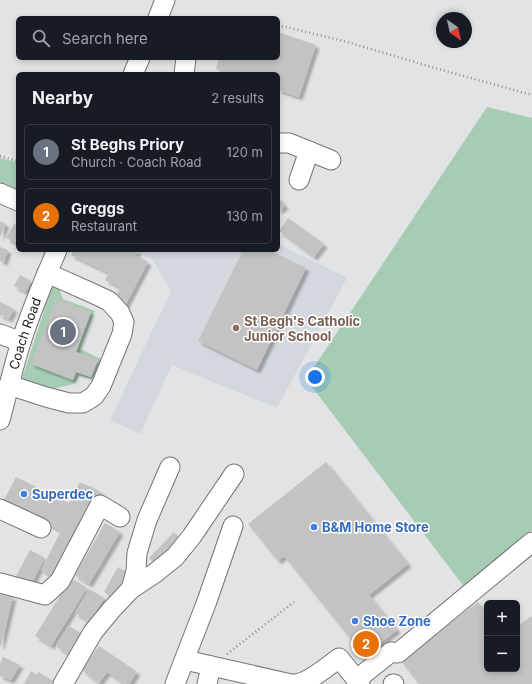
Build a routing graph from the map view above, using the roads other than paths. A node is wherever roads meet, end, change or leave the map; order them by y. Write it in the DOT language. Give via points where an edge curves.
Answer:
graph roads {
  1 [pos="165,0"];
  2 [pos="159,16"];
  3 [pos="139,60"];
  4 [pos="186,60"];
  5 [pos="134,72"];
  6 [pos="184,72"];
  7 [pos="280,142"];
  8 [pos="309,151"];
  9 [pos="331,160"];
  10 [pos="299,180"];
  11 [pos="0,193"];
  12 [pos="16,200"];
  13 [pos="56,252"];
  14 [pos="47,273"];
  15 [pos="0,334"];
  16 [pos="21,342"];
  17 [pos="6,380"];
  18 [pos="0,420"];
  19 [pos="170,468"];
  20 [pos="234,474"];
  21 [pos="0,509"];
  22 [pos="120,517"];
  23 [pos="233,526"];
  24 [pos="41,528"];
  25 [pos="532,542"];
  26 [pos="0,583"];
  27 [pos="131,589"];
  28 [pos="185,660"];
  29 [pos="209,675"];
  30 [pos="306,682"];
  31 [pos="358,682"];
  32 [pos="63,684"];
  33 [pos="175,684"];
  34 [pos="291,684"];
  1 -- 2 [label="street"];
  3 -- 5 [label="street"];
  4 -- 6 [label="street"];
  7 -- 8 [label="street"];
  8 -- 9 [label="street"];
  8 -- 10 [label="street"];
  11 -- 12 [label="street"];
  13 -- 14 [label="street, Coach Road"];
  14 -- 16 [label="street, Coach Road"];
  14 -- 17 [label="street" via="109,301 124,322 122,334 101,386 94,396 82,402 69,403 46,397"];
  15 -- 16 [label="street"];
  16 -- 17 [label="street, Coach Road"];
  17 -- 18 [label="street, Coach Road"];
  19 -- 27 [label="street" via="147,520 137,553"];
  20 -- 27 [label="street" via="175,557"];
  21 -- 24 [label="street"];
  22 -- 26 [label="street" via="100,505 60,581 45,595"];
  23 -- 28 [label="street"];
  25 -- 31 [label="street" via="398,653 391,652"];
  27 -- 32 [label="street" via="93,632"];
  28 -- 29 [label="street"];
  28 -- 33 [label="street"];
  29 -- 34 [label="street"];
  30 -- 31 [label="street" via="339,658"];
}
